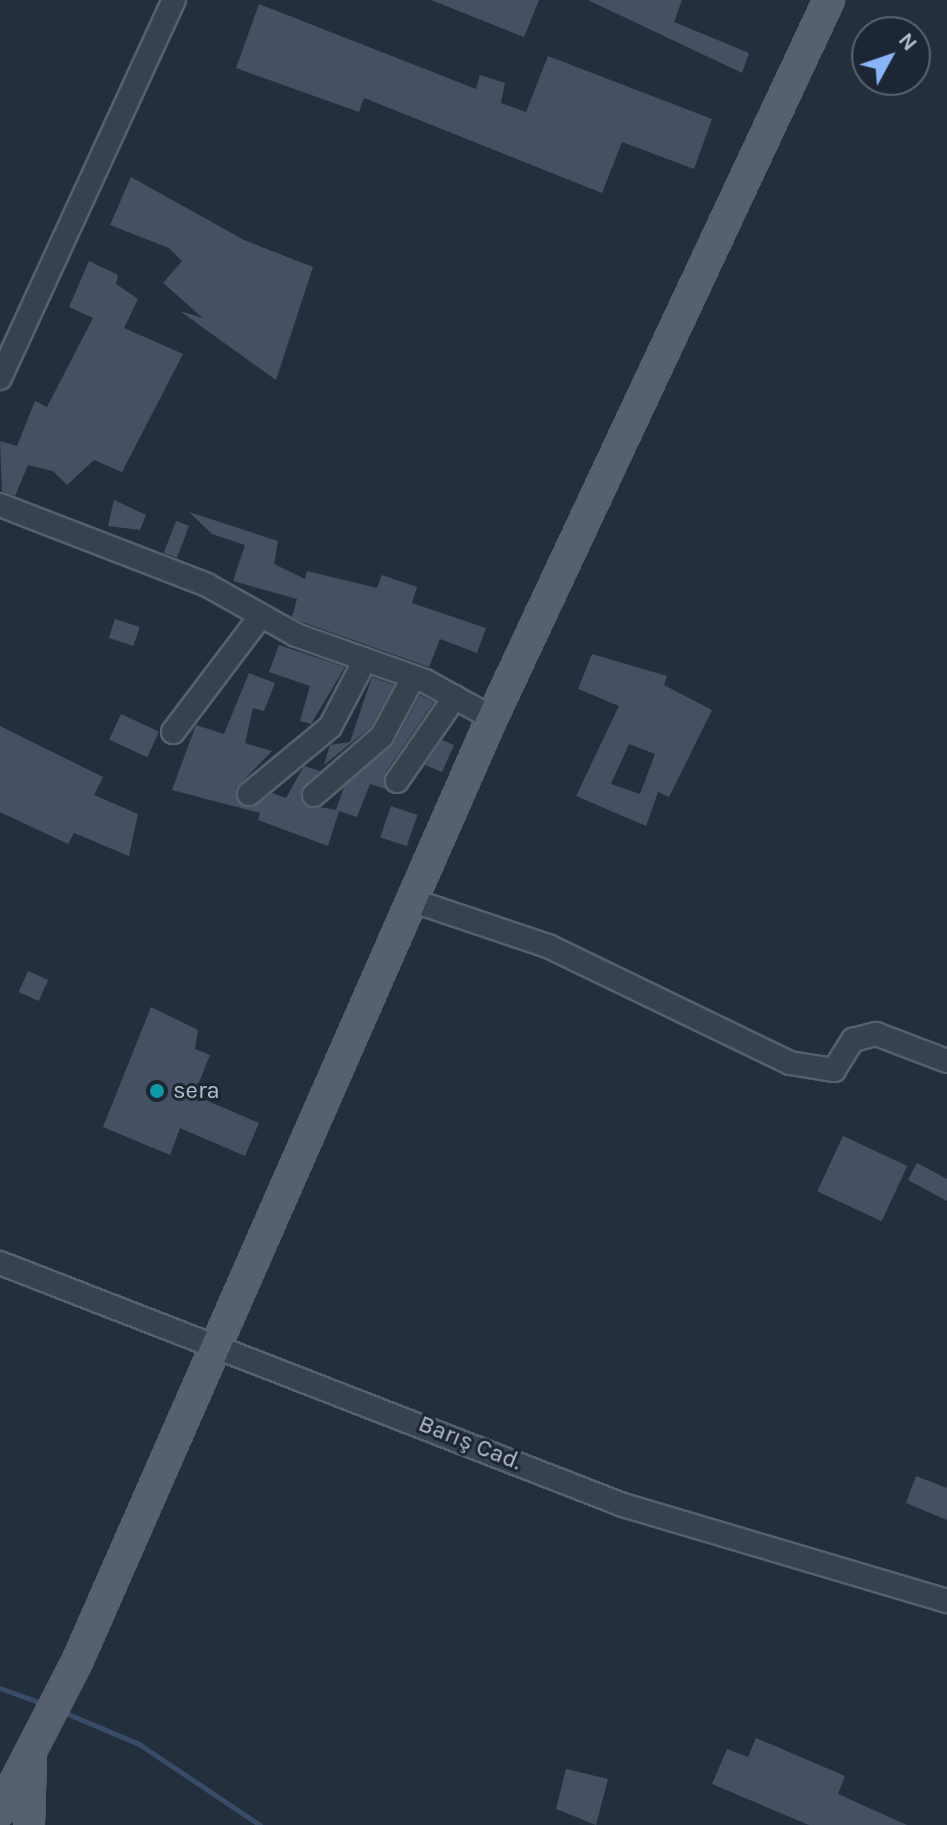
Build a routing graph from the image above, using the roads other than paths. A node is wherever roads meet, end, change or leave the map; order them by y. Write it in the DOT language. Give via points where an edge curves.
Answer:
graph roads {
  1 [pos="174,0"];
  2 [pos="829,0"];
  3 [pos="0,378"];
  4 [pos="0,505"];
  5 [pos="260,617"];
  6 [pos="365,660"];
  7 [pos="412,680"];
  8 [pos="455,697"];
  9 [pos="492,718"];
  10 [pos="173,732"];
  11 [pos="397,781"];
  12 [pos="249,794"];
  13 [pos="314,795"];
  14 [pos="411,900"];
  15 [pos="947,1061"];
  16 [pos="0,1263"];
  17 [pos="216,1341"];
  18 [pos="947,1601"];
  19 [pos="31,1758"];
  20 [pos="0,1811"];
  21 [pos="29,1825"];
  1 -- 3 [label="street"];
  2 -- 9 [label="main road"];
  4 -- 5 [label="street" via="207,585"];
  5 -- 6 [label="street"];
  5 -- 10 [label="street"];
  6 -- 7 [label="street"];
  6 -- 12 [label="street" via="330,727"];
  7 -- 8 [label="street"];
  7 -- 13 [label="street" via="382,736"];
  8 -- 9 [label="street"];
  8 -- 11 [label="street"];
  9 -- 14 [label="main road"];
  14 -- 15 [label="street" via="548,946 790,1063 834,1070 853,1040 876,1034"];
  14 -- 17 [label="main road"];
  16 -- 17 [label="street, Barış Cad."];
  17 -- 18 [label="street, Barış Cad." via="623,1505"];
  17 -- 19 [label="main road"];
  19 -- 20 [label="main road"];
  19 -- 21 [label="main road"];
}
